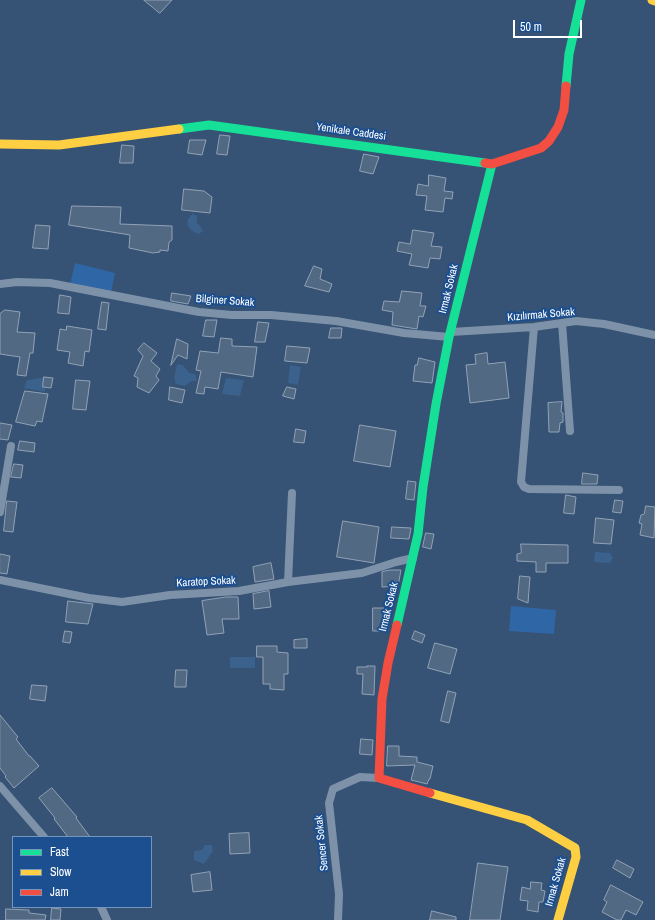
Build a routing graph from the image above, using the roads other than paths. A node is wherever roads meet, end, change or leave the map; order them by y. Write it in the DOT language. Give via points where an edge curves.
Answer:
graph roads {
  1 [pos="581,0"];
  2 [pos="652,0"];
  3 [pos="655,1"];
  4 [pos="0,144"];
  5 [pos="492,164"];
  6 [pos="0,284"];
  7 [pos="562,323"];
  8 [pos="534,327"];
  9 [pos="450,335"];
  10 [pos="655,335"];
  11 [pos="570,431"];
  12 [pos="11,446"];
  13 [pos="619,490"];
  14 [pos="292,493"];
  15 [pos="0,512"];
  16 [pos="413,558"];
  17 [pos="0,580"];
  18 [pos="288,582"];
  19 [pos="379,778"];
  20 [pos="0,786"];
  21 [pos="43,836"];
  22 [pos="101,908"];
  23 [pos="107,920"];
  24 [pos="338,920"];
  25 [pos="558,920"];
  1 -- 5 [label="street, Yenikale Caddesi" via="569,54 564,110 558,127 540,148"];
  2 -- 3 [label="street"];
  4 -- 5 [label="street, Yenikale Caddesi" via="59,146 209,125"];
  5 -- 9 [label="street, Irmak Sokak"];
  6 -- 9 [label="street, Bilginer Sokak" via="50,282 199,312 328,320 404,333"];
  7 -- 8 [label="street, Kızılırmak Sokak"];
  7 -- 10 [label="street, Kızılırmak Sokak" via="576,321 604,324"];
  7 -- 11 [label="street"];
  8 -- 9 [label="street, Kızılırmak Sokak"];
  8 -- 13 [label="street" via="521,482 528,489"];
  9 -- 16 [label="street, Irmak Sokak" via="435,411"];
  12 -- 15 [label="street"];
  14 -- 18 [label="street"];
  16 -- 18 [label="street, Karatop Sokak" via="362,573"];
  16 -- 19 [label="street, Irmak Sokak" via="383,692"];
  17 -- 18 [label="street, Karatop Sokak" via="122,602 170,595 239,591"];
  19 -- 24 [label="street, Sencer Sokak" via="360,777 333,789 329,804 339,894"];
  19 -- 25 [label="street, Irmak Sokak" via="527,820 575,848 576,856"];
  20 -- 21 [label="street"];
  22 -- 23 [label="street"];
}
